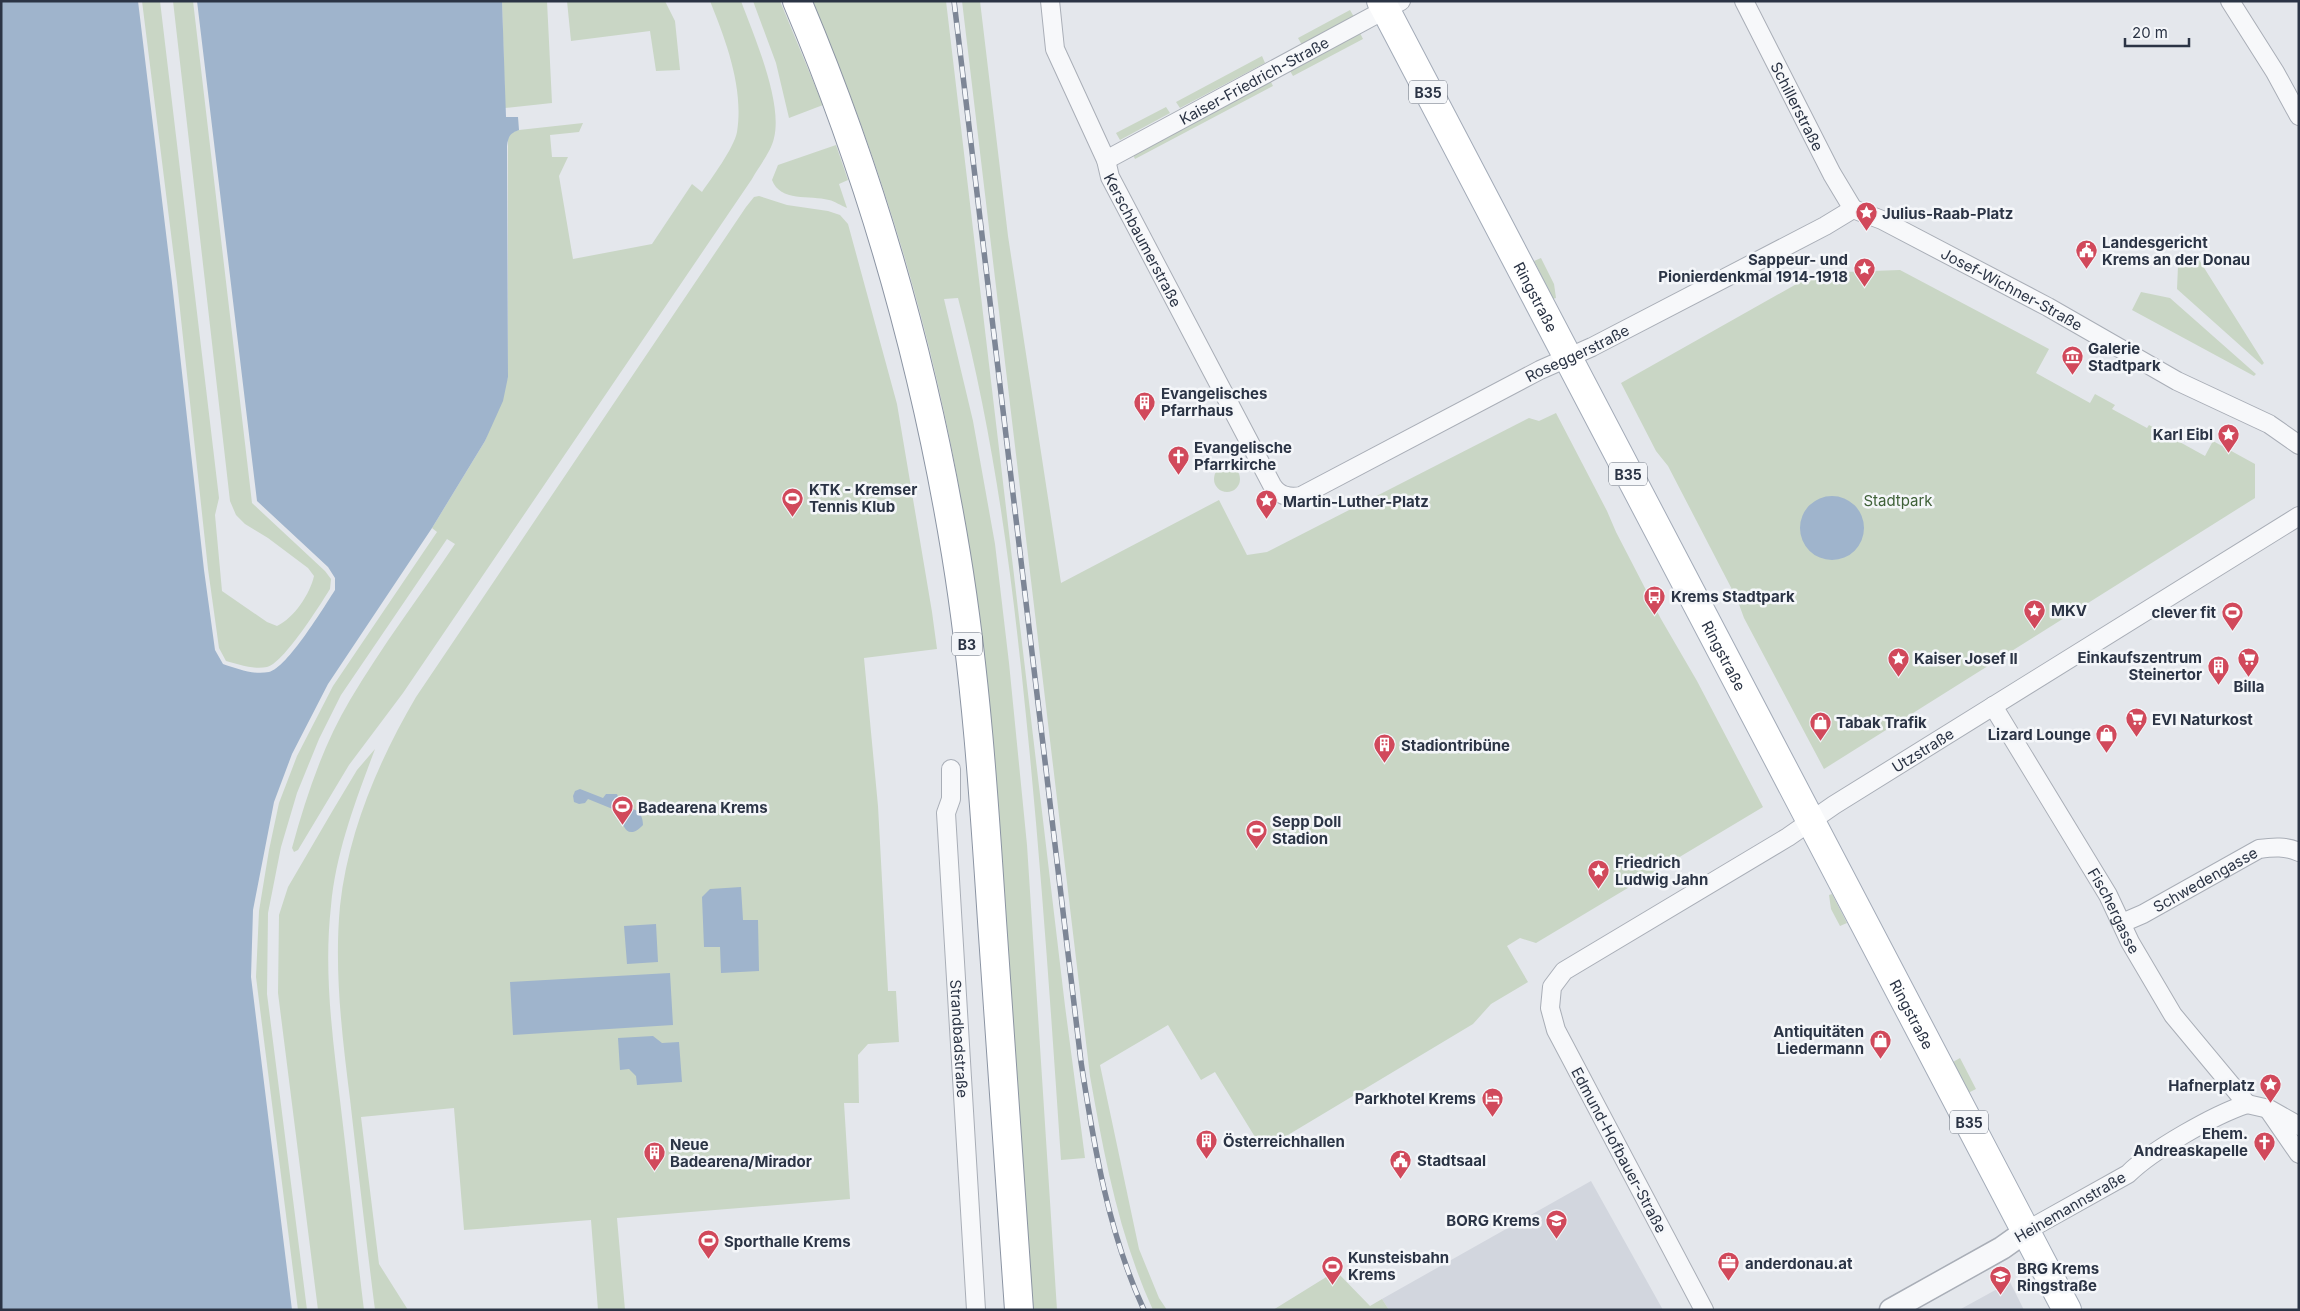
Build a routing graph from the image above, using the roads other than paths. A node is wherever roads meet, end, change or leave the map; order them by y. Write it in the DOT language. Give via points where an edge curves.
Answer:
graph roads {
  1 [pos="796,1"];
  2 [pos="1050,1"];
  3 [pos="1744,1"];
  4 [pos="2230,1"];
  5 [pos="1389,4"];
  6 [pos="2299,116"];
  7 [pos="1106,160"];
  8 [pos="1853,209"];
  9 [pos="1566,358"];
  10 [pos="2299,445"];
  11 [pos="1301,496"];
  12 [pos="2299,516"];
  13 [pos="1993,706"];
  14 [pos="951,769"];
  15 [pos="1812,821"];
  16 [pos="2295,850"];
  17 [pos="2122,923"];
  18 [pos="1552,987"];
  19 [pos="2247,1104"];
  20 [pos="2269,1110"];
  21 [pos="2299,1126"];
  22 [pos="2299,1154"];
  23 [pos="2026,1231"];
  24 [pos="976,1310"];
  25 [pos="1019,1310"];
  26 [pos="1704,1310"];
  27 [pos="1891,1310"];
  28 [pos="2067,1310"];
  1 -- 25 [label="main road, B3" via="842,116 872,203 918,362 956,557 979,737"];
  2 -- 7 [label="street, Kerschbaumerstraße" via="1055,49"];
  3 -- 8 [label="street, Schillerstraße"];
  4 -- 6 [label="street"];
  5 -- 7 [label="street, Kaiser-Friedrich-Straße"];
  5 -- 9 [label="main road, Ringstraße / B35"];
  7 -- 11 [label="street, Kerschbaumerstraße" via="1110,177 1276,492 1291,498"];
  8 -- 9 [label="street, Roseggerstraße"];
  8 -- 10 [label="street, Josef-Wichner-Straße" via="1882,220 2031,298 2177,381 2269,424"];
  9 -- 11 [label="street, Roseggerstraße"];
  9 -- 15 [label="main road, Ringstraße / B35"];
  12 -- 13 [label="street, Utzstraße"];
  13 -- 15 [label="street, Utzstraße"];
  13 -- 17 [label="street, Fischergasse"];
  14 -- 24 [label="street, Strandbadstraße" via="951,800 946,819"];
  15 -- 18 [label="street, Utzstraße" via="1564,971"];
  15 -- 23 [label="main road, Ringstraße / B35"];
  16 -- 17 [label="street, Schwedengasse" via="2259,849"];
  17 -- 19 [label="street, Fischergasse" via="2173,1015"];
  18 -- 26 [label="street, Edmund-Hofbauer-Straße" via="1550,1008 1556,1030"];
  19 -- 20 [label="street"];
  19 -- 23 [label="street, Heinemannstraße" via="2227,1111 2141,1161 2128,1174"];
  20 -- 21 [label="street"];
  20 -- 22 [label="street"];
  23 -- 27 [label="street, Heinemannstraße" via="2002,1248"];
  23 -- 28 [label="main road, Ringstraße / B35"];
}
